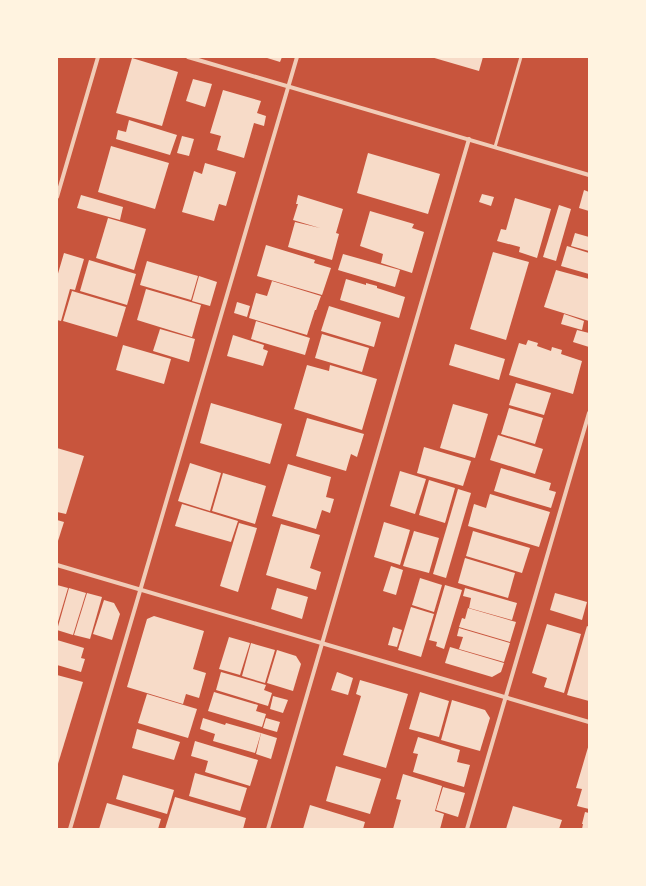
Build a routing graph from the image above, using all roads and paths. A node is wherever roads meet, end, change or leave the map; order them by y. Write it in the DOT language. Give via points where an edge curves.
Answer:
graph roads {
  1 [pos="98,57"];
  2 [pos="188,57"];
  3 [pos="297,57"];
  4 [pos="521,57"];
  5 [pos="288,86"];
  6 [pos="469,139"];
  7 [pos="495,147"];
  8 [pos="589,175"];
  9 [pos="57,198"];
  10 [pos="589,413"];
  11 [pos="57,565"];
  12 [pos="140,589"];
  13 [pos="322,643"];
  14 [pos="506,697"];
  15 [pos="589,722"];
  16 [pos="70,829"];
  17 [pos="268,829"];
  18 [pos="467,829"];
  1 -- 9 [label="street"];
  2 -- 5 [label="street"];
  3 -- 5 [label="street"];
  4 -- 7 [label="lane"];
  5 -- 6 [label="street"];
  5 -- 12 [label="street"];
  6 -- 7 [label="street"];
  6 -- 13 [label="street"];
  7 -- 8 [label="street"];
  10 -- 14 [label="street"];
  11 -- 12 [label="street"];
  12 -- 13 [label="street"];
  12 -- 16 [label="street"];
  13 -- 14 [label="street"];
  13 -- 17 [label="street"];
  14 -- 15 [label="street"];
  14 -- 18 [label="street"];
}
